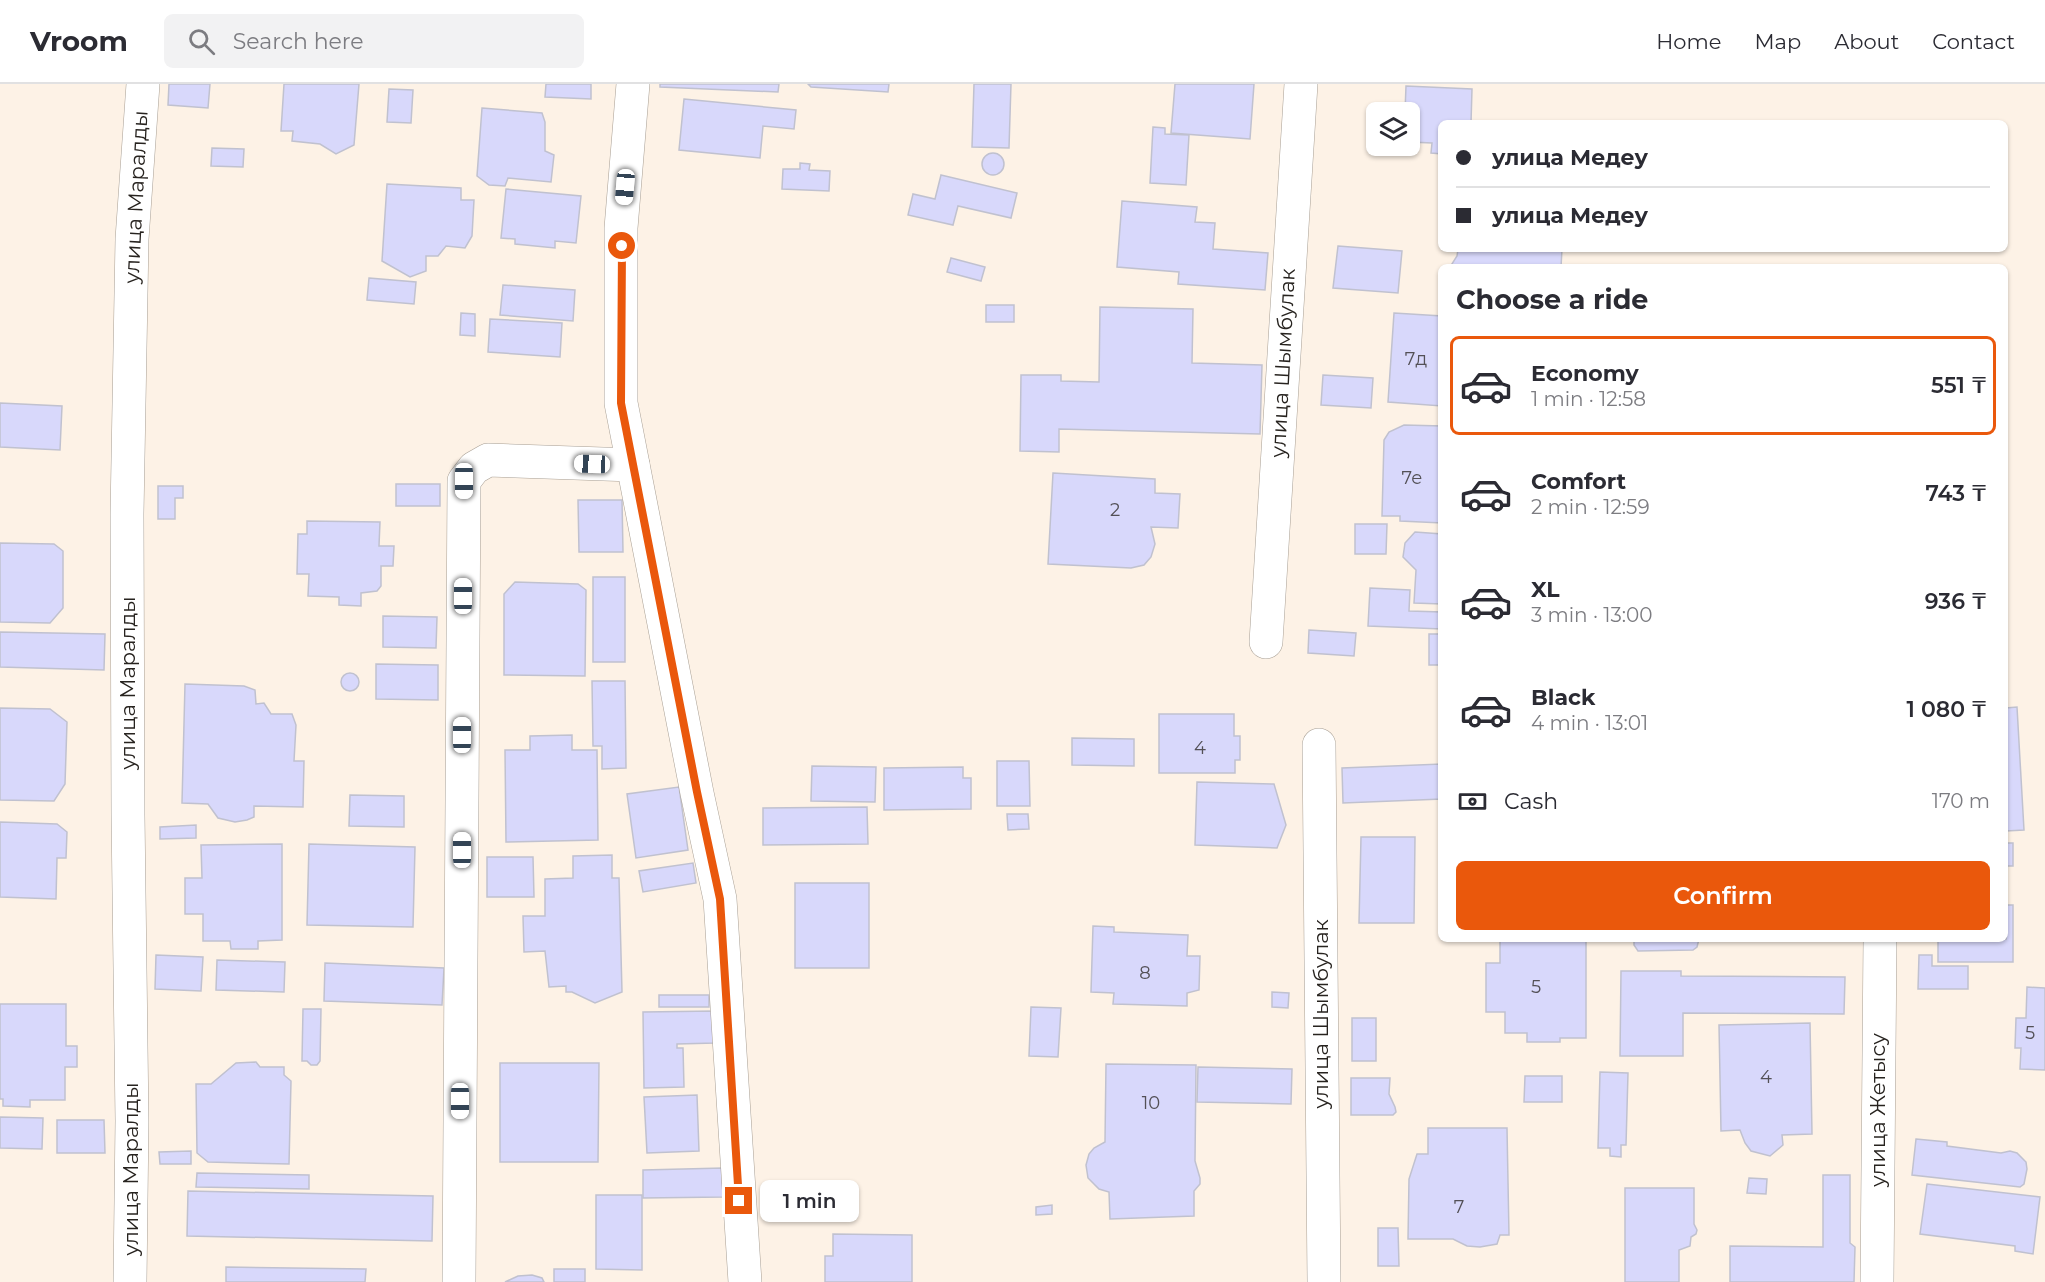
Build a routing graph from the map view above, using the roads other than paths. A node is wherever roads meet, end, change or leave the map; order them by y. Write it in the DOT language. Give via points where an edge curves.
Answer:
graph roads {
  1 [pos="143,84"];
  2 [pos="633,84"];
  3 [pos="1301,84"];
  4 [pos="633,465"];
  5 [pos="1266,642"];
  6 [pos="1319,745"];
  7 [pos="1880,942"];
  8 [pos="130,1282"];
  9 [pos="459,1282"];
  10 [pos="745,1282"];
  11 [pos="1324,1282"];
  12 [pos="1876,1282"];
  1 -- 8 [label="street, улица Маралды" via="132,239 127,514"];
  2 -- 4 [label="street" via="621,228 620,347 621,403"];
  3 -- 5 [label="street, улица Шымбулак"];
  4 -- 9 [label="street" via="488,460 474,468 464,481"];
  4 -- 10 [label="street" via="720,899"];
  6 -- 11 [label="street, улица Шымбулак"];
  7 -- 12 [label="street, улица Жетысу"];
}
